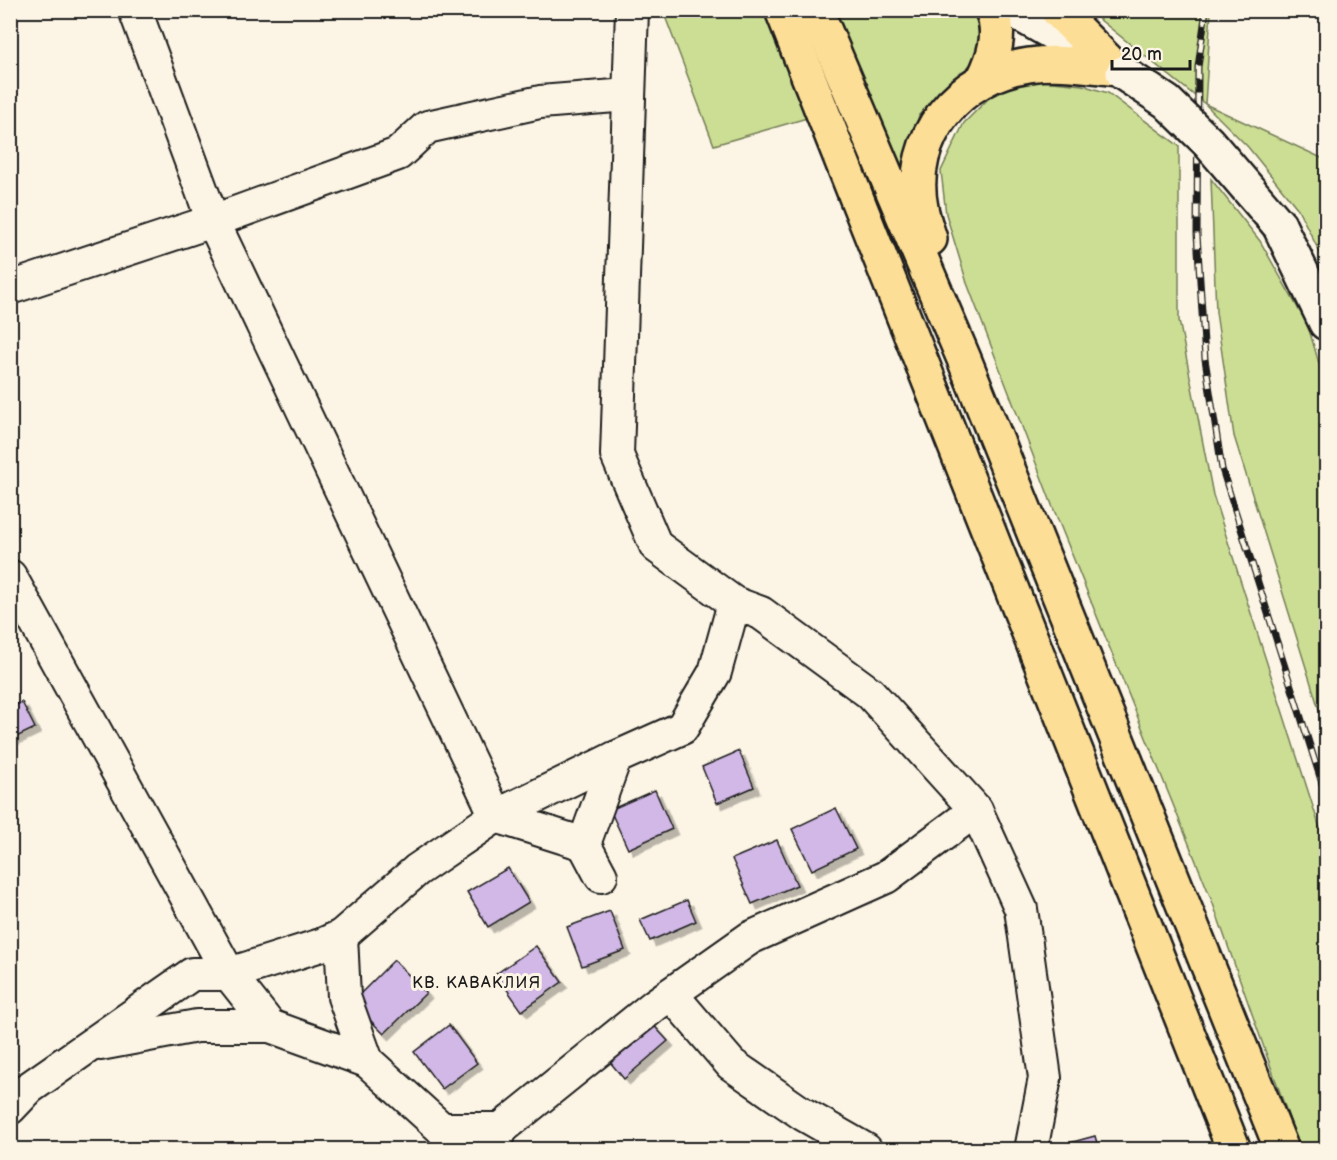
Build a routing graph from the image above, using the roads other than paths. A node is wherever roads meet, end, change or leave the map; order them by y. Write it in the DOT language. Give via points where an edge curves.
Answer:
graph roads {
  1 [pos="135,10"];
  2 [pos="632,10"];
  3 [pos="782,10"];
  4 [pos="816,10"];
  5 [pos="992,10"];
  6 [pos="1012,10"];
  7 [pos="1057,10"];
  8 [pos="1119,71"];
  9 [pos="984,80"];
  10 [pos="628,95"];
  11 [pos="213,221"];
  12 [pos="10,288"];
  13 [pos="1326,324"];
  14 [pos="964,359"];
  15 [pos="10,576"];
  16 [pos="734,603"];
  17 [pos="615,758"];
  18 [pos="976,810"];
  19 [pos="496,816"];
  20 [pos="584,844"];
  21 [pos="601,876"];
  22 [pos="341,936"];
  23 [pos="229,974"];
  24 [pos="671,994"];
  25 [pos="270,1026"];
  26 [pos="93,1045"];
  27 [pos="367,1061"];
  28 [pos="10,1108"];
  29 [pos="450,1139"];
  30 [pos="497,1139"];
  31 [pos="866,1149"];
  32 [pos="1031,1149"];
  33 [pos="1234,1149"];
  34 [pos="1282,1149"];
  1 -- 11 [label="street"];
  2 -- 10 [label="street"];
  3 -- 33 [label="main road"];
  4 -- 14 [label="main road"];
  5 -- 9 [label="main road" via="997,38"];
  6 -- 8 [label="main road"];
  7 -- 8 [label="main road"];
  8 -- 9 [label="main road" via="1030,65"];
  8 -- 13 [label="main road, bridge" via="1167,102 1208,142 1279,225"];
  9 -- 14 [label="main road" via="964,90 932,129 922,155 919,179 920,207"];
  10 -- 11 [label="street" via="540,102 428,128 398,154"];
  10 -- 16 [label="street" via="617,455 656,546"];
  11 -- 12 [label="street"];
  11 -- 19 [label="street"];
  14 -- 34 [label="main road"];
  15 -- 23 [label="street"];
  16 -- 17 [label="street" via="715,672 682,729"];
  16 -- 18 [label="street" via="761,613 870,693"];
  17 -- 19 [label="street"];
  17 -- 20 [label="street"];
  18 -- 24 [label="street" via="886,877 750,938"];
  18 -- 32 [label="street" via="1020,909 1045,1078"];
  19 -- 20 [label="street"];
  19 -- 22 [label="street" via="417,870"];
  20 -- 21 [label="street"];
  22 -- 23 [label="street"];
  22 -- 27 [label="street" via="344,997"];
  23 -- 25 [label="street"];
  23 -- 26 [label="street" via="192,974"];
  24 -- 30 [label="street"];
  24 -- 31 [label="street" via="731,1064 803,1114"];
  25 -- 26 [label="street" via="197,1026"];
  25 -- 27 [label="street"];
  26 -- 28 [label="street" via="29,1088"];
  27 -- 29 [label="street"];
  29 -- 30 [label="street"];
}
